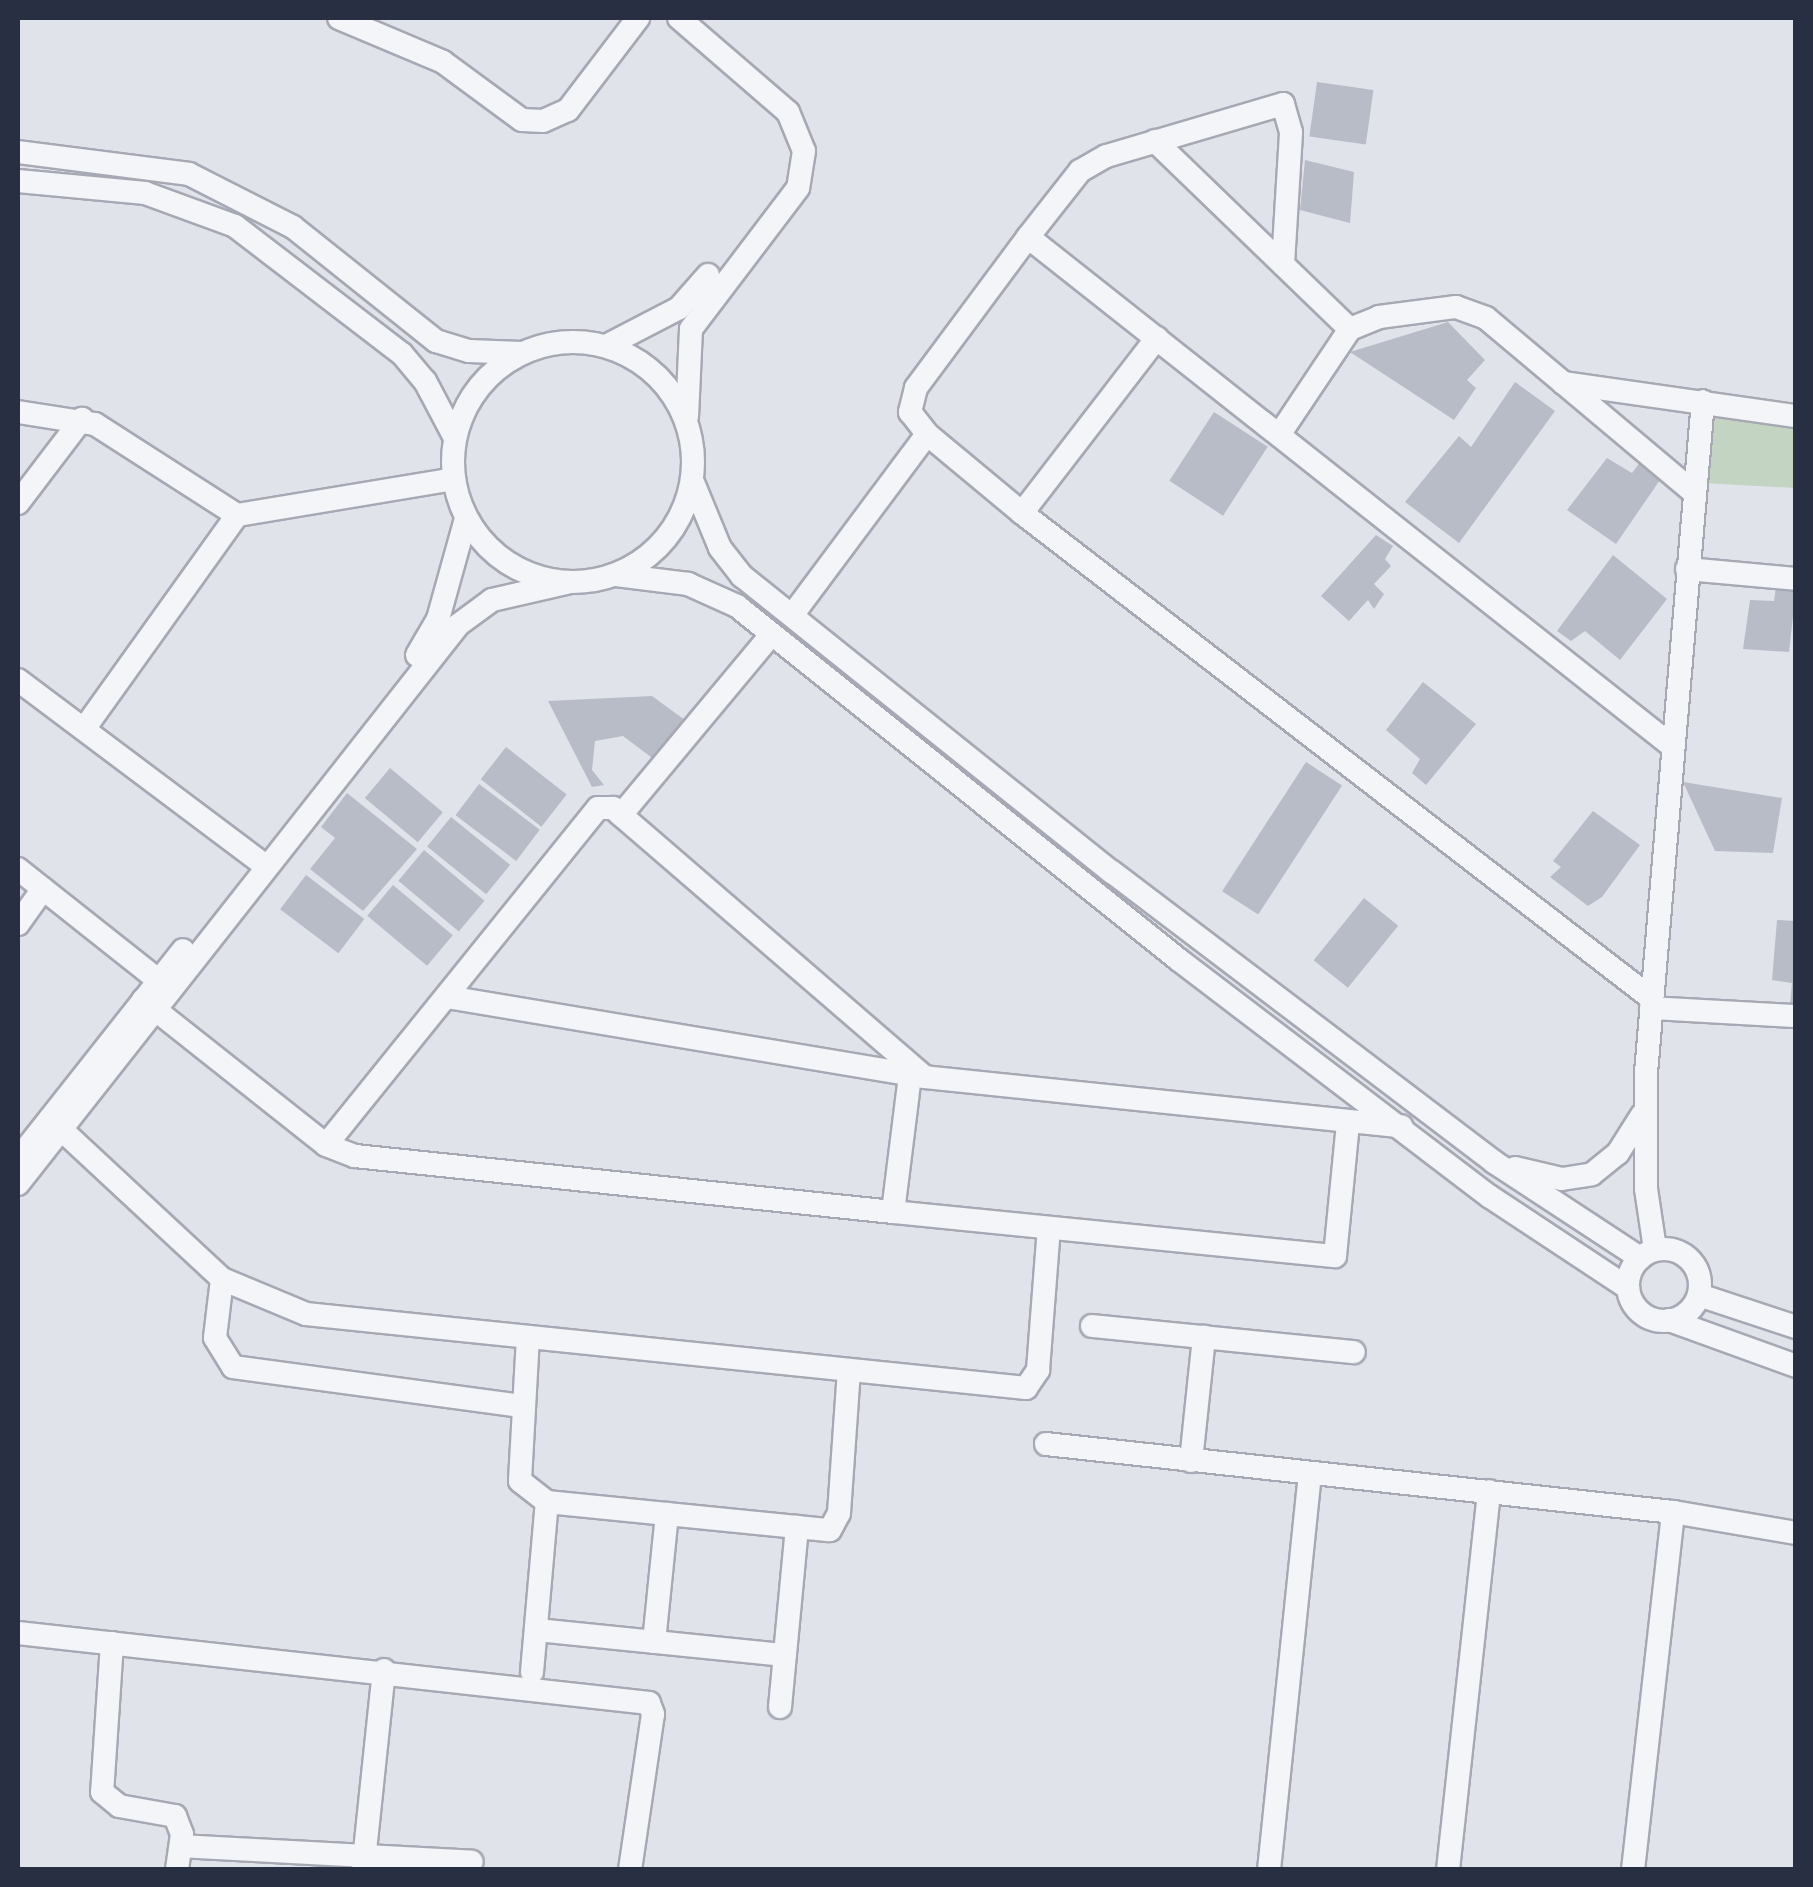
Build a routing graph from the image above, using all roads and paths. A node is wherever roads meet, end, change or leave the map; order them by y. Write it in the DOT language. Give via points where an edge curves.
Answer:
graph roads {
  1 [pos="338,18"];
  2 [pos="638,18"];
  3 [pos="678,18"];
  4 [pos="1156,141"];
  5 [pos="18,152"];
  6 [pos="796,174"];
  7 [pos="18,181"];
  8 [pos="1028,236"];
  9 [pos="1282,264"];
  10 [pos="1350,329"];
  11 [pos="1157,338"];
  12 [pos="606,346"];
  13 [pos="522,353"];
  14 [pos="1563,383"];
  15 [pos="1703,401"];
  16 [pos="18,412"];
  17 [pos="1796,416"];
  18 [pos="82,419"];
  19 [pos="687,424"];
  20 [pos="927,434"];
  21 [pos="1279,435"];
  22 [pos="455,438"];
  23 [pos="454,479"];
  24 [pos="692,480"];
  25 [pos="1693,492"];
  26 [pos="18,503"];
  27 [pos="1022,514"];
  28 [pos="237,515"];
  29 [pos="466,518"];
  30 [pos="1687,570"];
  31 [pos="616,574"];
  32 [pos="1796,579"];
  33 [pos="566,582"];
  34 [pos="792,614"];
  35 [pos="771,635"];
  36 [pos="18,680"];
  37 [pos="84,729"];
  38 [pos="1672,746"];
  39 [pos="621,815"];
  40 [pos="261,863"];
  41 [pos="18,869"];
  42 [pos="43,889"];
  43 [pos="18,924"];
  44 [pos="165,985"];
  45 [pos="447,997"];
  46 [pos="1651,1003"];
  47 [pos="150,1004"];
  48 [pos="1796,1016"];
  49 [pos="917,1076"];
  50 [pos="1644,1112"];
  51 [pos="56,1124"];
  52 [pos="1348,1124"];
  53 [pos="1401,1126"];
  54 [pos="326,1145"];
  55 [pos="18,1159"];
  56 [pos="1500,1166"];
  57 [pos="18,1184"];
  58 [pos="1489,1196"];
  59 [pos="893,1212"];
  60 [pos="1049,1228"];
  61 [pos="1647,1253"];
  62 [pos="222,1278"];
  63 [pos="1628,1288"];
  64 [pos="1699,1294"];
  65 [pos="1668,1320"];
  66 [pos="1092,1326"];
  67 [pos="1796,1328"];
  68 [pos="528,1337"];
  69 [pos="1204,1337"];
  70 [pos="1354,1352"];
  71 [pos="1796,1366"];
  72 [pos="849,1371"];
  73 [pos="521,1406"];
  74 [pos="1046,1444"];
  75 [pos="1191,1462"];
  76 [pos="1310,1476"];
  77 [pos="1489,1491"];
  78 [pos="547,1502"];
  79 [pos="1673,1512"];
  80 [pos="667,1514"];
  81 [pos="798,1527"];
  82 [pos="1793,1538"];
  83 [pos="536,1630"];
  84 [pos="18,1633"];
  85 [pos="654,1642"];
  86 [pos="112,1643"];
  87 [pos="785,1655"];
  88 [pos="384,1670"];
  89 [pos="532,1672"];
  90 [pos="780,1707"];
  91 [pos="181,1846"];
  92 [pos="472,1862"];
  93 [pos="364,1863"];
  94 [pos="177,1870"];
  95 [pos="630,1870"];
  96 [pos="1269,1870"];
  97 [pos="1448,1870"];
  98 [pos="1633,1870"];
  1 -- 2 [label="street" via="443,62 522,120 544,121 568,110"];
  3 -- 6 [label="street" via="788,112 804,138"];
  4 -- 8 [label="street" via="1080,171"];
  4 -- 9 [label="street"];
  4 -- 9 [label="street" via="1276,103 1287,108"];
  5 -- 13 [label="street" via="189,174 294,227 436,340 469,351"];
  6 -- 12 [label="street" via="691,298"];
  6 -- 19 [label="street" via="798,188 691,328"];
  7 -- 22 [label="street" via="145,193 235,226 402,354 425,380"];
  8 -- 11 [label="street"];
  8 -- 20 [label="street" via="912,395 910,412"];
  9 -- 10 [label="street"];
  10 -- 14 [label="street" via="1410,312 1474,312"];
  10 -- 21 [label="street"];
  11 -- 21 [label="street"];
  11 -- 27 [label="street"];
  12 -- 13 [label="street" via="564,342"];
  12 -- 19 [label="street" via="647,367"];
  13 -- 22 [label="street" via="486,378"];
  14 -- 15 [label="street"];
  14 -- 25 [label="street"];
  15 -- 17 [label="street"];
  15 -- 25 [label="street"];
  16 -- 18 [label="street"];
  18 -- 26 [label="street"];
  18 -- 28 [label="street"];
  19 -- 24 [label="street"];
  20 -- 27 [label="street"];
  20 -- 34 [label="street"];
  21 -- 38 [label="street"];
  22 -- 23 [label="street"];
  23 -- 28 [label="street"];
  23 -- 29 [label="street"];
  24 -- 31 [label="street" via="667,538"];
  24 -- 34 [label="street" via="720,548 742,576"];
  25 -- 30 [label="street"];
  27 -- 46 [label="street"];
  28 -- 37 [label="street"];
  29 -- 33 [label="street" via="508,564"];
  29 -- 40 [label="street" via="432,634"];
  30 -- 32 [label="street"];
  30 -- 38 [label="street"];
  31 -- 33 [label="street"];
  31 -- 35 [label="street" via="711,592"];
  33 -- 40 [label="street" via="492,600 458,625"];
  34 -- 56 [label="street" via="1112,872"];
  35 -- 39 [label="street"];
  35 -- 53 [label="street" via="985,809"];
  36 -- 37 [label="street"];
  37 -- 40 [label="street"];
  38 -- 46 [label="street"];
  39 -- 45 [label="street" via="607,807 591,815"];
  39 -- 49 [label="street"];
  40 -- 44 [label="street"];
  41 -- 42 [label="street"];
  42 -- 43 [label="street"];
  42 -- 44 [label="street"];
  44 -- 47 [label="street"];
  45 -- 49 [label="street"];
  45 -- 54 [label="street"];
  46 -- 48 [label="street"];
  46 -- 50 [label="street"];
  47 -- 51 [label="street"];
  47 -- 54 [label="street"];
  49 -- 52 [label="street"];
  49 -- 59 [label="street"];
  50 -- 56 [label="street" via="1618,1154 1592,1174 1562,1179"];
  50 -- 61 [label="street"];
  51 -- 55 [label="street"];
  51 -- 57 [label="street"];
  51 -- 62 [label="street"];
  52 -- 53 [label="street"];
  52 -- 60 [label="street" via="1336,1256"];
  53 -- 58 [label="street"];
  54 -- 59 [label="street" via="383,1160"];
  56 -- 58 [label="street"];
  56 -- 61 [label="street"];
  58 -- 63 [label="street"];
  59 -- 60 [label="street"];
  60 -- 72 [label="street" via="1038,1370 1026,1388"];
  61 -- 63 [label="street"];
  61 -- 64 [label="street" via="1690,1259"];
  62 -- 68 [label="street" via="306,1314"];
  62 -- 73 [label="street" via="215,1338 233,1367"];
  63 -- 65 [label="street" via="1637,1309"];
  64 -- 65 [label="street" via="1688,1312"];
  64 -- 67 [label="street"];
  65 -- 71 [label="street"];
  66 -- 69 [label="street"];
  68 -- 72 [label="street"];
  68 -- 73 [label="street"];
  69 -- 70 [label="street"];
  69 -- 75 [label="street"];
  72 -- 81 [label="street" via="839,1514 830,1530"];
  73 -- 78 [label="street" via="520,1481"];
  74 -- 75 [label="street"];
  75 -- 76 [label="street"];
  76 -- 77 [label="street"];
  76 -- 96 [label="street"];
  77 -- 79 [label="street"];
  77 -- 97 [label="street"];
  78 -- 80 [label="street"];
  78 -- 83 [label="street"];
  79 -- 82 [label="street"];
  79 -- 98 [label="street"];
  80 -- 81 [label="street"];
  80 -- 85 [label="street"];
  81 -- 87 [label="street"];
  83 -- 85 [label="street"];
  83 -- 89 [label="street"];
  84 -- 86 [label="street"];
  85 -- 87 [label="street"];
  86 -- 88 [label="street"];
  86 -- 91 [label="street" via="102,1792 118,1806 170,1812 180,1824"];
  87 -- 90 [label="street"];
  88 -- 93 [label="street"];
  88 -- 95 [label="street" via="651,1704"];
  91 -- 93 [label="street"];
  91 -- 94 [label="street"];
  92 -- 93 [label="street"];
}
